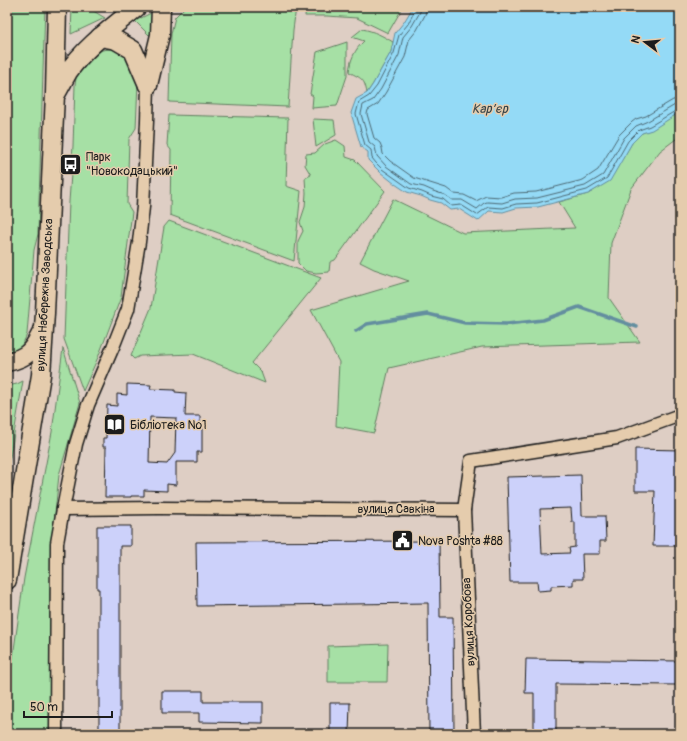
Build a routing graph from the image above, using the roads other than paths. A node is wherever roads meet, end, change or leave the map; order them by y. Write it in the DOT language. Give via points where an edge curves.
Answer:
graph roads {
  1 [pos="57,7"];
  2 [pos="137,7"];
  3 [pos="161,7"];
  4 [pos="100,37"];
  5 [pos="148,85"];
  6 [pos="55,94"];
  7 [pos="45,327"];
  8 [pos="7,362"];
  9 [pos="680,415"];
  10 [pos="63,509"];
  11 [pos="464,510"];
  12 [pos="7,580"];
  13 [pos="56,734"];
  14 [pos="474,734"];
  1 -- 6 [label="main road, вулиця Набережна Заводська"];
  2 -- 4 [label="main road"];
  3 -- 5 [label="main road" via="160,35"];
  4 -- 5 [label="main road" via="116,40 133,50"];
  4 -- 6 [label="main road" via="68,72"];
  5 -- 10 [label="street" via="140,242 128,309 88,405 76,444"];
  6 -- 7 [label="main road, вулиця Набережна Заводська"];
  7 -- 8 [label="main road" via="27,355"];
  7 -- 12 [label="main road, вулиця Набережна Заводська" via="41,375"];
  9 -- 11 [label="street" via="618,438 471,461"];
  10 -- 11 [label="street, вулиця Савкіна"];
  10 -- 13 [label="street" via="58,543"];
  11 -- 14 [label="street, вулиця Коробова"];
}
